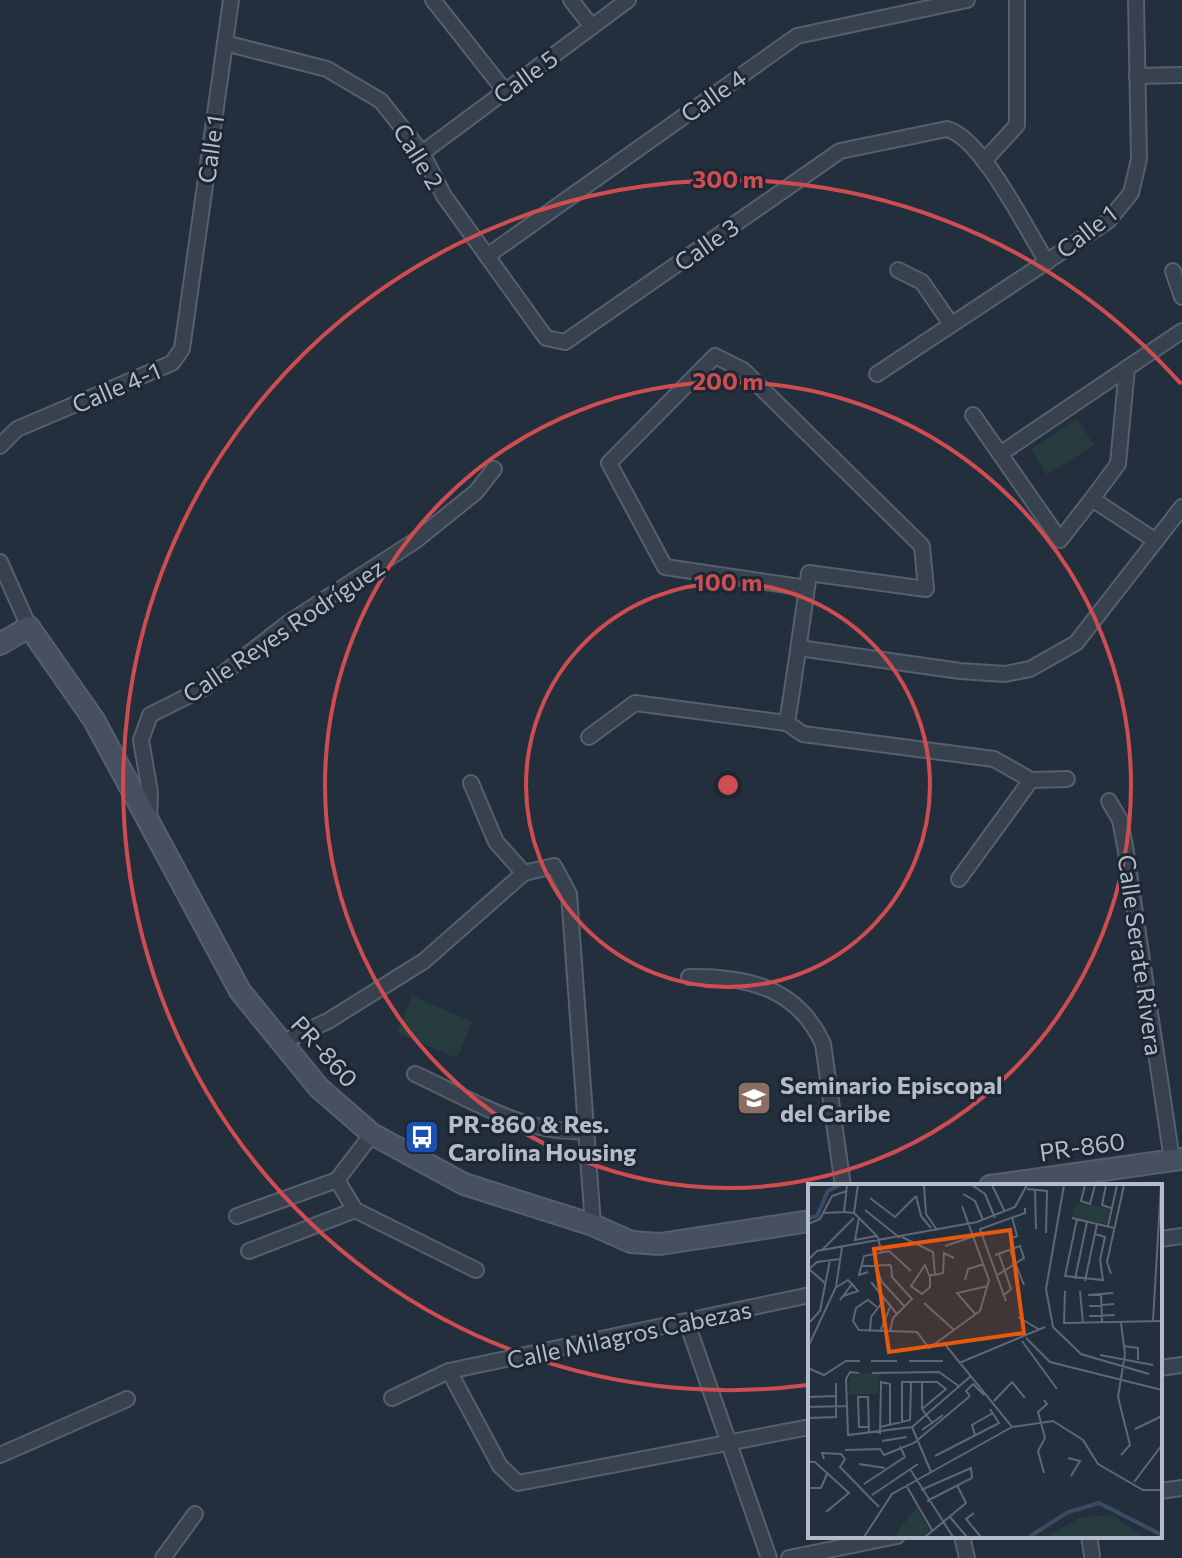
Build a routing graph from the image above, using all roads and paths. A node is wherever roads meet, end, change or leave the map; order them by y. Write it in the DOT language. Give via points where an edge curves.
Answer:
graph roads {
  1 [pos="231,0"];
  2 [pos="433,0"];
  3 [pos="571,0"];
  4 [pos="628,0"];
  5 [pos="967,0"];
  6 [pos="1017,0"];
  7 [pos="1136,0"];
  8 [pos="592,27"];
  9 [pos="225,43"];
  10 [pos="1182,75"];
  11 [pos="1137,76"];
  12 [pos="504,90"];
  13 [pos="422,153"];
  14 [pos="984,161"];
  15 [pos="487,256"];
  16 [pos="1047,262"];
  17 [pos="898,270"];
  18 [pos="1173,271"];
  19 [pos="189,297"];
  20 [pos="1182,297"];
  21 [pos="951,324"];
  22 [pos="1182,331"];
  23 [pos="559,341"];
  24 [pos="1127,368"];
  25 [pos="877,374"];
  26 [pos="973,415"];
  27 [pos="0,446"];
  28 [pos="1000,454"];
  29 [pos="494,469"];
  30 [pos="1092,499"];
  31 [pos="1182,507"];
  32 [pos="1156,541"];
  33 [pos="0,562"];
  34 [pos="807,588"];
  35 [pos="29,627"];
  36 [pos="0,644"];
  37 [pos="799,648"];
  38 [pos="787,723"];
  39 [pos="589,737"];
  40 [pos="1067,779"];
  41 [pos="1031,780"];
  42 [pos="471,783"];
  43 [pos="1109,801"];
  44 [pos="149,821"];
  45 [pos="524,873"];
  46 [pos="959,879"];
  47 [pos="689,977"];
  48 [pos="280,1043"];
  49 [pos="415,1074"];
  50 [pos="584,1131"];
  51 [pos="372,1134"];
  52 [pos="1177,1159"];
  53 [pos="337,1180"];
  54 [pos="843,1184"];
  55 [pos="1004,1184"];
  56 [pos="355,1210"];
  57 [pos="237,1216"];
  58 [pos="808,1221"];
  59 [pos="593,1225"];
  60 [pos="1182,1236"];
  61 [pos="1162,1239"];
  62 [pos="249,1251"];
  63 [pos="476,1270"];
  64 [pos="808,1295"];
  65 [pos="687,1323"];
  66 [pos="1182,1365"];
  67 [pos="1162,1368"];
  68 [pos="449,1371"];
  69 [pos="392,1398"];
  70 [pos="127,1399"];
  71 [pos="808,1427"];
  72 [pos="730,1443"];
  73 [pos="0,1455"];
  74 [pos="1182,1488"];
  75 [pos="1162,1491"];
  76 [pos="195,1514"];
  77 [pos="887,1538"];
  78 [pos="962,1538"];
  79 [pos="1089,1538"];
  80 [pos="1092,1555"];
  81 [pos="163,1558"];
  82 [pos="769,1558"];
  83 [pos="789,1558"];
  84 [pos="967,1558"];
  1 -- 9 [label="street, Calle 1"];
  2 -- 12 [label="street"];
  3 -- 8 [label="street"];
  4 -- 8 [label="street, Calle 5"];
  5 -- 15 [label="street, Calle 4" via="797,36"];
  6 -- 14 [label="street" via="1017,125"];
  7 -- 11 [label="street, Calle 1"];
  8 -- 12 [label="street, Calle 5"];
  9 -- 13 [label="street, Calle 2" via="327,69 381,101"];
  9 -- 19 [label="street, Calle 1"];
  10 -- 11 [label="street"];
  11 -- 16 [label="street, Calle 1" via="1139,159 1131,193 1108,221"];
  12 -- 13 [label="street, Calle 5"];
  13 -- 15 [label="street, Calle 2" via="444,196"];
  14 -- 16 [label="street, Calle 3"];
  14 -- 23 [label="street, Calle 3" via="960,132 947,129 840,151 565,342"];
  15 -- 23 [label="street, Calle 2" via="546,338"];
  16 -- 21 [label="street, Calle 1"];
  17 -- 21 [label="street" via="922,282"];
  18 -- 20 [label="street"];
  19 -- 27 [label="street, Calle 4-1" via="182,349 172,363 17,429"];
  21 -- 25 [label="street, Calle 1"];
  22 -- 24 [label="street"];
  24 -- 28 [label="street"];
  24 -- 30 [label="street" via="1118,464"];
  26 -- 28 [label="street"];
  28 -- 30 [label="street" via="1060,540"];
  29 -- 44 [label="street, Calle Reyes Rodríguez" via="476,492 415,541 288,623 206,687 150,715 141,740"];
  30 -- 32 [label="street"];
  31 -- 32 [label="street"];
  32 -- 37 [label="street" via="1076,643 1030,669 1005,674 960,671"];
  33 -- 35 [label="street"];
  34 -- 34 [label="street" via="665,567 609,463 715,356 743,370 922,546 926,589 809,573"];
  34 -- 37 [label="street"];
  35 -- 36 [label="street"];
  35 -- 44 [label="street, PR-860 / PR-860" via="94,720"];
  37 -- 38 [label="street"];
  38 -- 39 [label="street" via="635,703"];
  38 -- 41 [label="street" via="803,734 994,759"];
  40 -- 41 [label="street"];
  41 -- 46 [label="street"];
  42 -- 45 [label="street" via="496,842"];
  43 -- 52 [label="street, Calle Serate Rivera" via="1125,846"];
  44 -- 48 [label="street, PR-860 / PR-860" via="240,991"];
  45 -- 48 [label="street" via="424,961 328,1021"];
  45 -- 50 [label="street" via="554,866 569,894 582,1035"];
  47 -- 54 [label="street" via="753,981 781,993 815,1027 823,1044"];
  48 -- 51 [label="street, PR-860 / PR-860" via="319,1088"];
  49 -- 50 [label="street" via="529,1125 560,1133"];
  50 -- 59 [label="street"];
  51 -- 53 [label="street"];
  51 -- 59 [label="street, PR-860 / PR-860" via="464,1184"];
  52 -- 55 [label="street, PR-860 / PR-860"];
  53 -- 56 [label="street"];
  53 -- 57 [label="street"];
  56 -- 62 [label="street"];
  56 -- 63 [label="street"];
  58 -- 59 [label="street, PR-860 / PR-860" via="660,1244 631,1242"];
  60 -- 61 [label="street"];
  64 -- 65 [label="street, Calle Milagros Cabezas"];
  65 -- 68 [label="street, Calle Milagros Cabezas"];
  65 -- 72 [label="street"];
  66 -- 67 [label="street"];
  68 -- 69 [label="street, Calle Milagros Cabezas"];
  68 -- 72 [label="street" via="500,1466 518,1483"];
  70 -- 73 [label="street"];
  71 -- 72 [label="street"];
  72 -- 82 [label="street"];
  74 -- 75 [label="street"];
  76 -- 81 [label="street"];
  77 -- 83 [label="street"];
  78 -- 84 [label="street"];
  79 -- 80 [label="street"];
}
